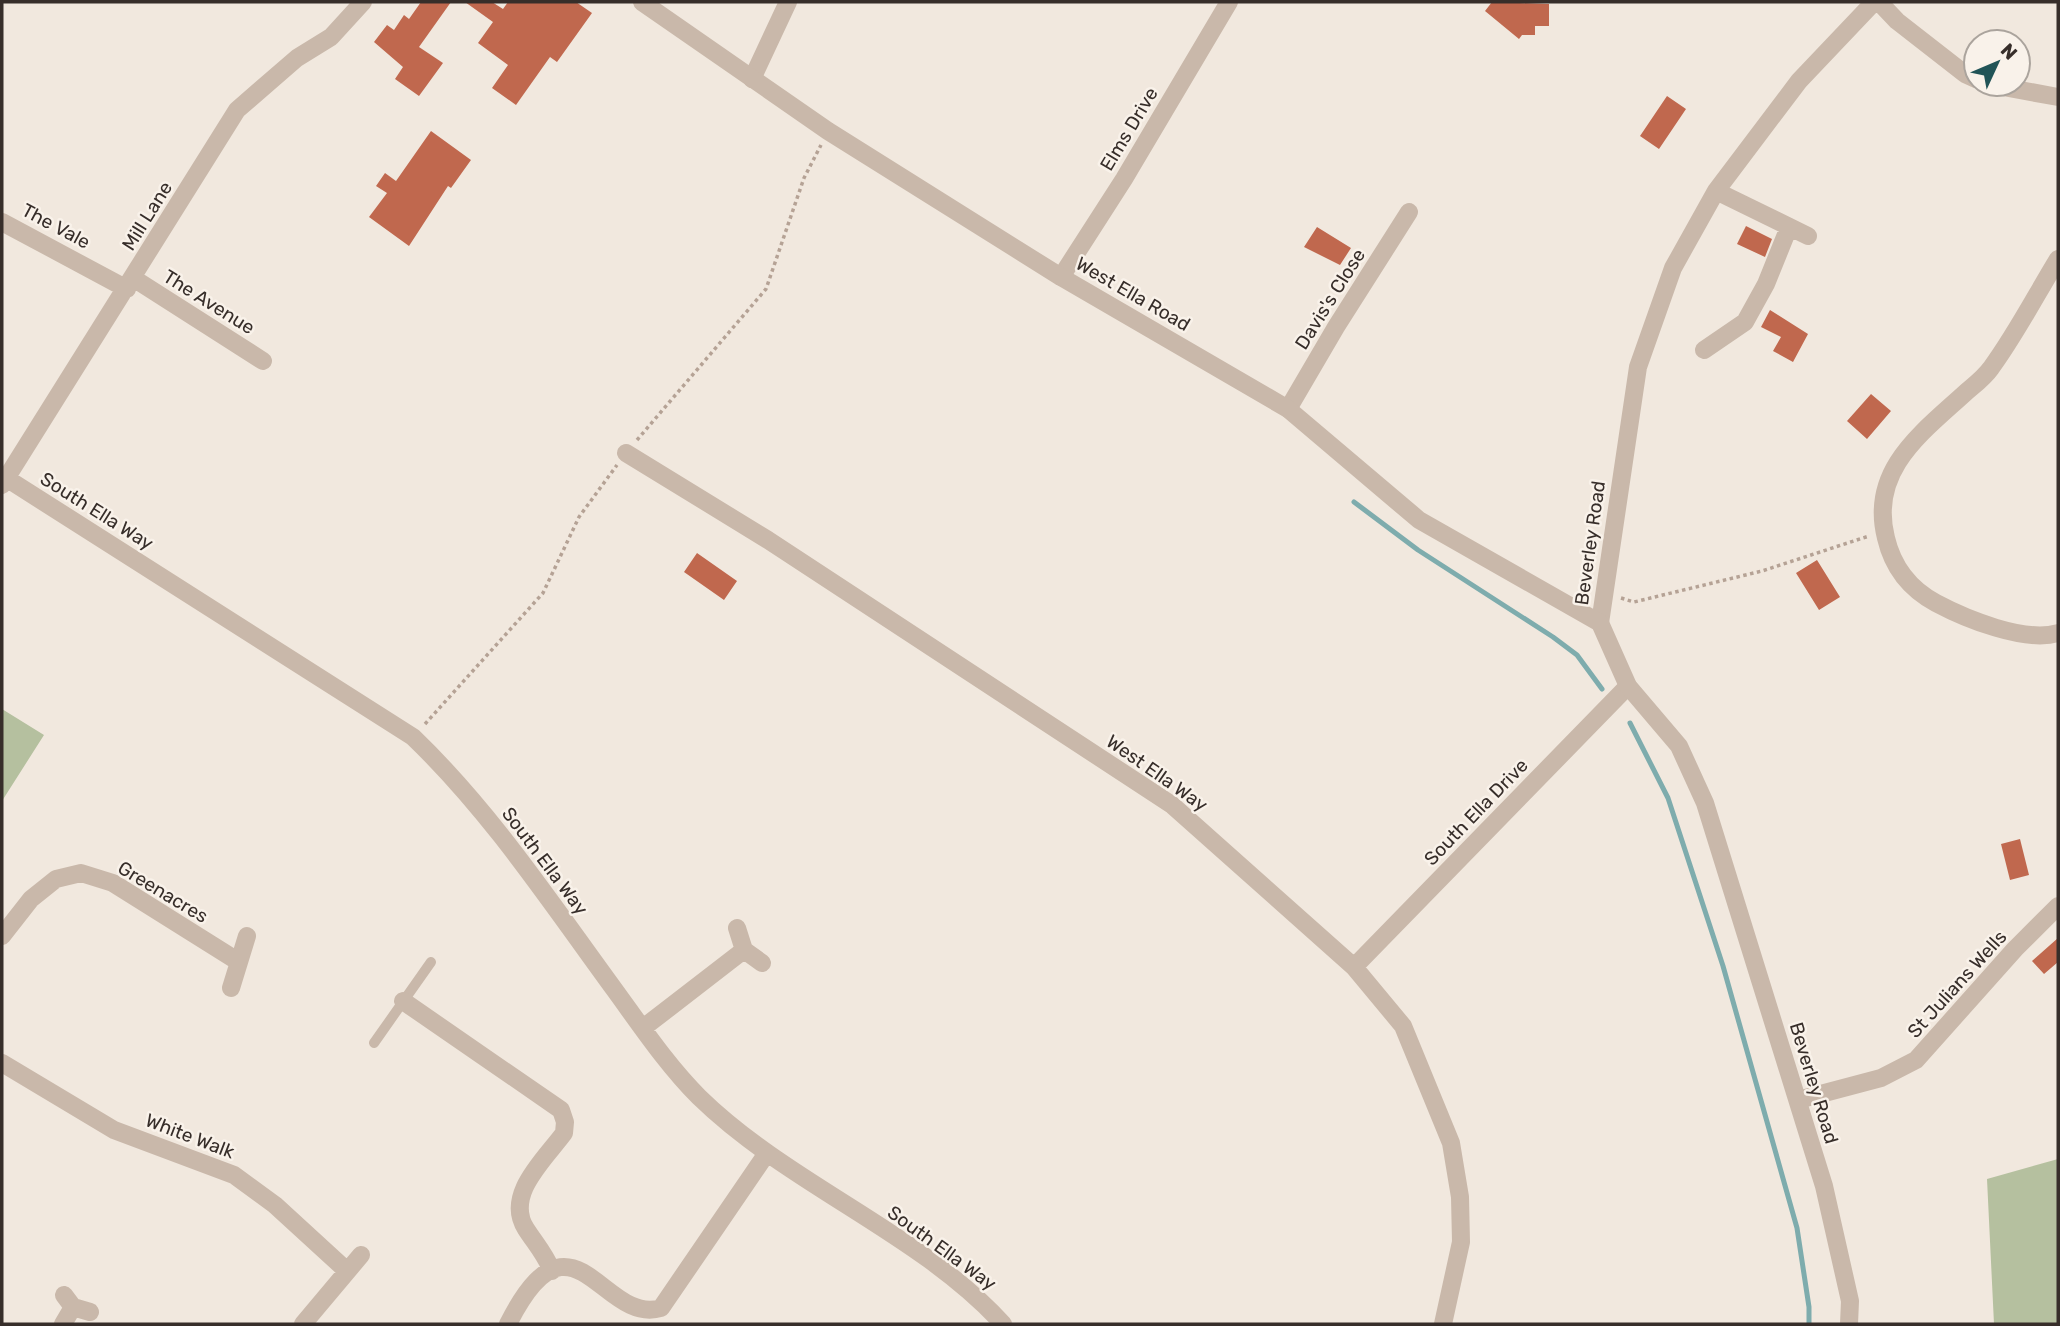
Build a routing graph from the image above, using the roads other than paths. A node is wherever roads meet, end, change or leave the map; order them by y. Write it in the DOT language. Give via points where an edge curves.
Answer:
graph roads {
  1 [pos="363,2"];
  2 [pos="642,2"];
  3 [pos="788,2"];
  4 [pos="1230,2"];
  5 [pos="1874,2"];
  6 [pos="1880,2"];
  7 [pos="1962,69"];
  8 [pos="752,79"];
  9 [pos="2032,92"];
  10 [pos="2058,97"];
  11 [pos="1716,191"];
  12 [pos="1409,212"];
  13 [pos="2,222"];
  14 [pos="1789,227"];
  15 [pos="1808,236"];
  16 [pos="2058,259"];
  17 [pos="1061,276"];
  18 [pos="130,284"];
  19 [pos="1711,340"];
  20 [pos="264,361"];
  21 [pos="1288,409"];
  22 [pos="626,453"];
  23 [pos="4,482"];
  24 [pos="1600,623"];
  25 [pos="2058,634"];
  26 [pos="1628,686"];
  27 [pos="2058,906"];
  28 [pos="737,929"];
  29 [pos="2,936"];
  30 [pos="247,936"];
  31 [pos="744,950"];
  32 [pos="239,962"];
  33 [pos="430,962"];
  34 [pos="762,963"];
  35 [pos="1354,967"];
  36 [pos="231,988"];
  37 [pos="403,1001"];
  38 [pos="643,1028"];
  39 [pos="374,1043"];
  40 [pos="2,1063"];
  41 [pos="1798,1100"];
  42 [pos="767,1153"];
  43 [pos="361,1255"];
  44 [pos="552,1270"];
  45 [pos="347,1271"];
  46 [pos="76,1304"];
  47 [pos="63,1324"];
  48 [pos="303,1324"];
  49 [pos="508,1324"];
  50 [pos="1003,1324"];
  51 [pos="1443,1324"];
  52 [pos="1849,1324"];
  1 -- 18 [label="street, Mill Lane" via="331,37 297,58 237,110"];
  2 -- 8 [label="street, West Ella Road"];
  3 -- 8 [label="street"];
  4 -- 17 [label="street, Elms Drive"];
  5 -- 11 [label="street, Beverley Road" via="1800,81"];
  6 -- 7 [label="street" via="1897,21"];
  8 -- 17 [label="street, West Ella Road"];
  9 -- 10 [label="street"];
  11 -- 14 [label="street"];
  11 -- 24 [label="street, Beverley Road" via="1673,268 1637,367"];
  12 -- 21 [label="street, Davis's Close"];
  13 -- 18 [label="street, The Vale"];
  14 -- 15 [label="street"];
  14 -- 19 [label="street" via="1766,285 1745,322"];
  16 -- 25 [label="street" via="1990,370 1895,462 1882,500 1890,555 1922,595 1966,619 2010,632"];
  17 -- 21 [label="street, West Ella Road"];
  18 -- 20 [label="street, The Avenue"];
  18 -- 23 [label="street, Mill Lane"];
  21 -- 24 [label="street, West Ella Road" via="1419,520"];
  22 -- 35 [label="street, West Ella Way" via="768,540 1172,805"];
  23 -- 38 [label="street, South Ella Way" via="413,737 477,805"];
  24 -- 26 [label="street, Beverley Road"];
  26 -- 35 [label="street, South Ella Drive"];
  26 -- 41 [label="street, Beverley Road" via="1679,746 1705,803"];
  27 -- 41 [label="street, St Julians Wells" via="1916,1060 1881,1078"];
  28 -- 31 [label="street"];
  29 -- 32 [label="street, Greenacres" via="31,899 56,879 81,873 113,883"];
  30 -- 32 [label="street"];
  31 -- 34 [label="street"];
  31 -- 38 [label="street"];
  32 -- 36 [label="street"];
  33 -- 37 [label="lane"];
  35 -- 51 [label="street, West Ella Way" via="1402,1026 1451,1143 1460,1196 1461,1242"];
  37 -- 39 [label="lane"];
  37 -- 44 [label="street" via="561,1110 564,1133 521,1191 519,1204 525,1228"];
  38 -- 42 [label="street, South Ella Way" via="696,1094"];
  40 -- 45 [label="street, White Walk" via="114,1130 234,1175 275,1205"];
  41 -- 52 [label="street, Beverley Road" via="1824,1186 1850,1301"];
  42 -- 44 [label="street" via="666,1303 655,1311 635,1312 572,1273"];
  42 -- 50 [label="street, South Ella Way" via="954,1278"];
  43 -- 45 [label="street"];
  44 -- 49 [label="street" via="536,1279"];
  45 -- 48 [label="street"];
  46 -- 47 [label="street"];
}
